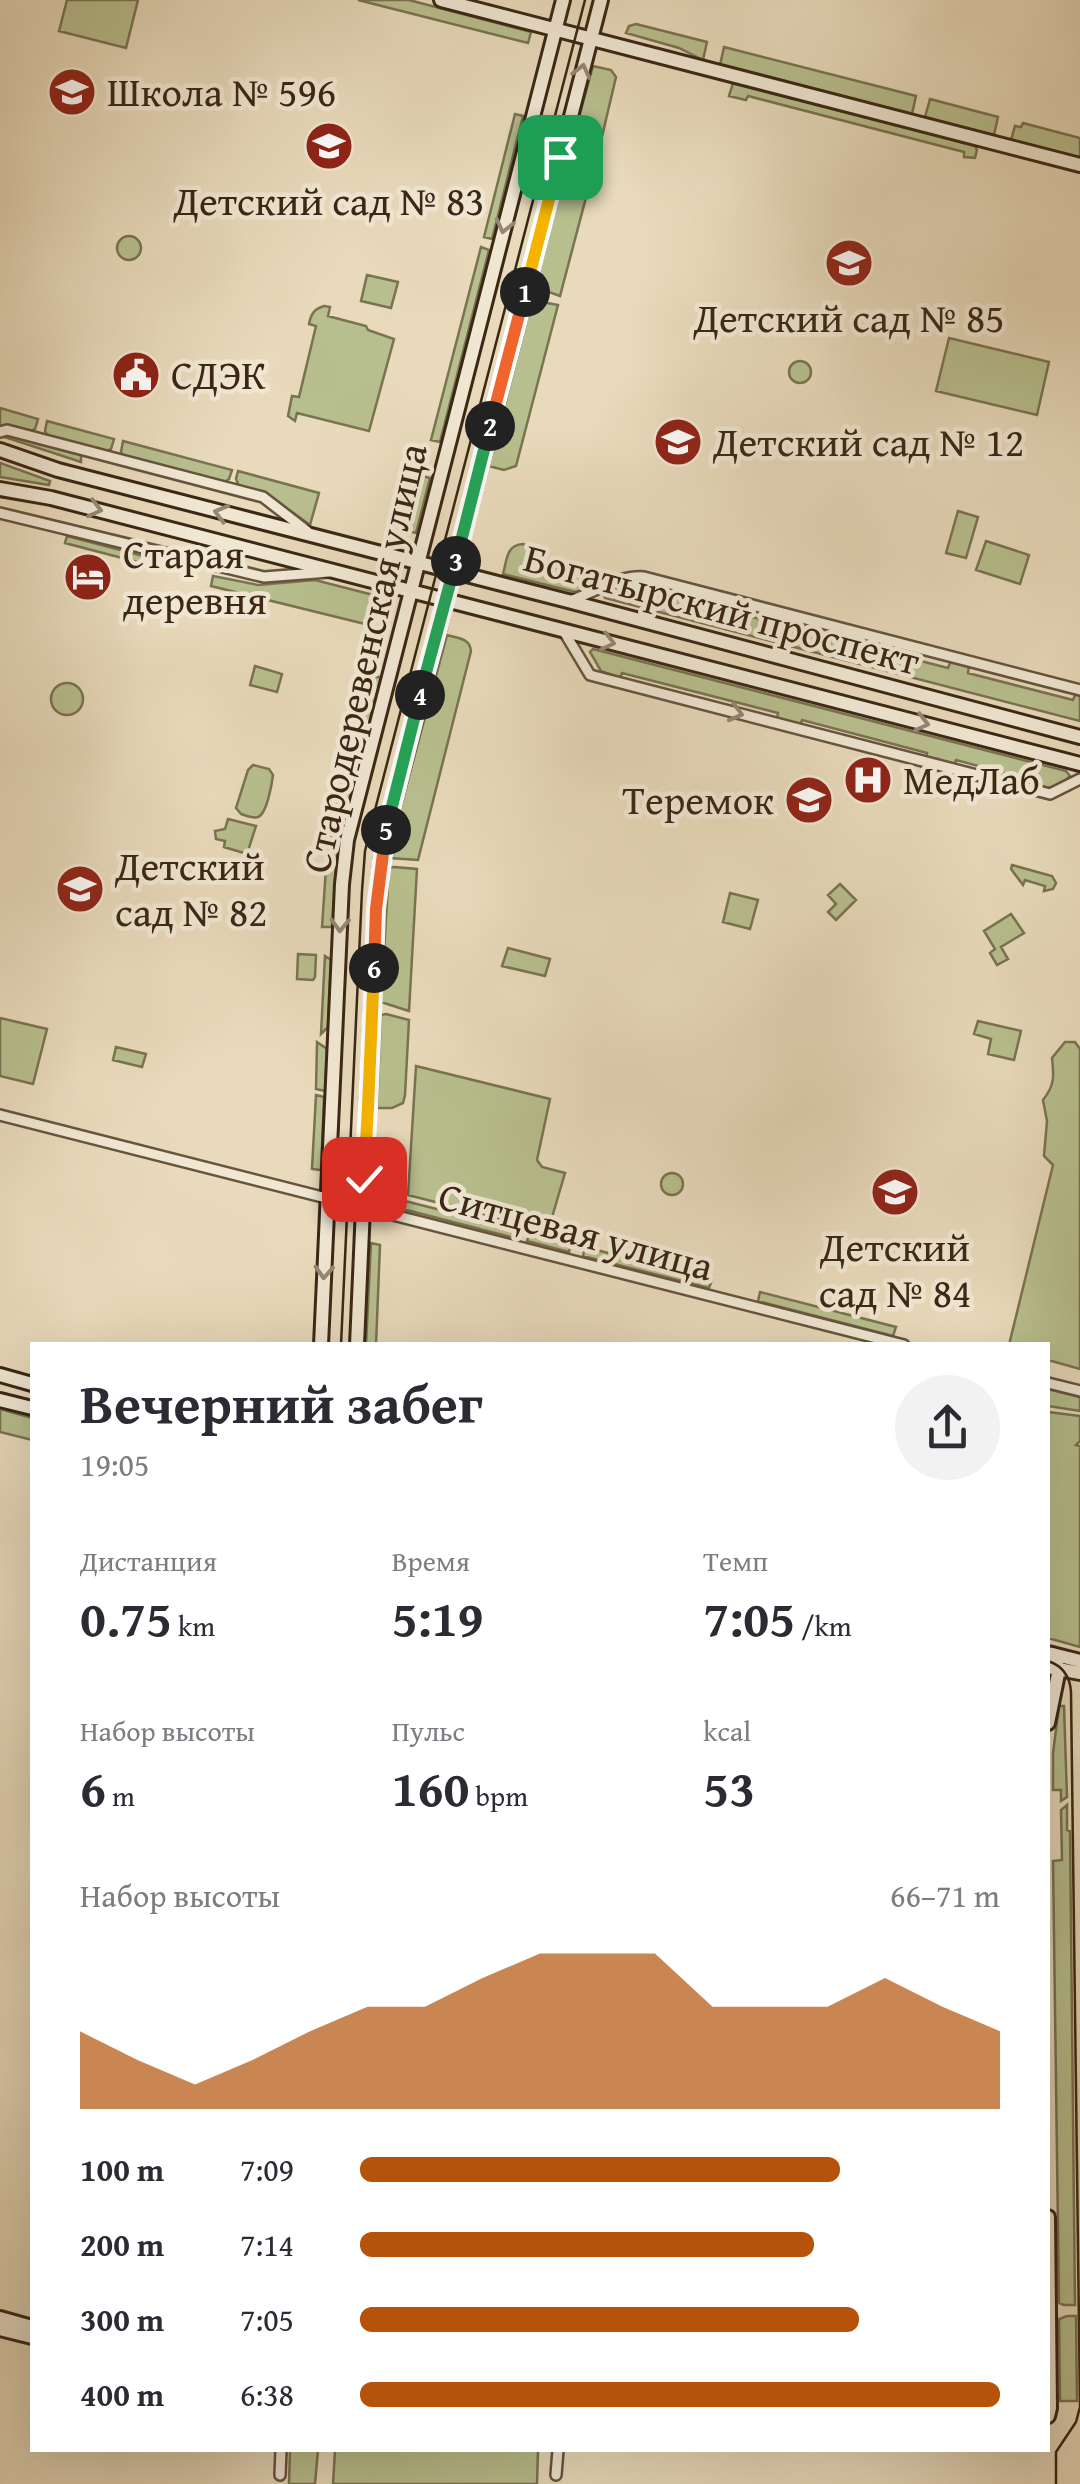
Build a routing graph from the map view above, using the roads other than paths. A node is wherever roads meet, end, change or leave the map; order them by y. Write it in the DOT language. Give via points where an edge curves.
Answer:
graph roads {
  1 [pos="440,0"];
  2 [pos="562,0"];
  3 [pos="601,0"];
  4 [pos="555,30"];
  5 [pos="590,39"];
  6 [pos="1080,165"];
  7 [pos="0,432"];
  8 [pos="0,450"];
  9 [pos="0,489"];
  10 [pos="0,513"];
  11 [pos="317,538"];
  12 [pos="417,563"];
  13 [pos="337,572"];
  14 [pos="453,572"];
  15 [pos="410,590"];
  16 [pos="446,600"];
  17 [pos="568,602"];
  18 [pos="563,630"];
  19 [pos="1080,690"];
  20 [pos="1080,737"];
  21 [pos="1080,764"];
  22 [pos="1080,779"];
  23 [pos="0,1115"];
  24 [pos="328,1199"];
  25 [pos="363,1208"];
  26 [pos="321,1342"];
  27 [pos="357,1342"];
  28 [pos="892,1342"];
  29 [pos="0,1375"];
  30 [pos="30,1383"];
  31 [pos="1050,1383"];
  32 [pos="1080,1391"];
  33 [pos="0,1400"];
  34 [pos="30,1408"];
  35 [pos="1051,1660"];
  36 [pos="1080,1660"];
  37 [pos="1080,1673"];
  38 [pos="0,2318"];
  39 [pos="30,2326"];
  40 [pos="0,2329"];
  41 [pos="30,2336"];
  42 [pos="281,2452"];
  43 [pos="558,2452"];
  44 [pos="280,2476"];
  45 [pos="556,2476"];
  1 -- 4 [label="street"];
  2 -- 4 [label="street, Стародеревенская улица"];
  3 -- 5 [label="street, Стародеревенская улица"];
  4 -- 5 [label="street"];
  4 -- 12 [label="street, Стародеревенская улица, one-way"];
  5 -- 6 [label="street"];
  14 -- 5 [label="street, Стародеревенская улица, one-way"];
  7 -- 11 [label="street" via="262,497"];
  11 -- 8 [label="street, Богатырский проспект, one-way"];
  9 -- 13 [label="street, Богатырский проспект, one-way"];
  10 -- 13 [label="street" via="264,577"];
  11 -- 12 [label="street, Богатырский проспект"];
  12 -- 14 [label="street, Богатырский проспект"];
  12 -- 15 [label="street, Стародеревенская улица"];
  13 -- 15 [label="street, Богатырский проспект"];
  14 -- 16 [label="street, Стародеревенская улица"];
  14 -- 17 [label="street, Богатырский проспект"];
  15 -- 16 [label="street, Богатырский проспект"];
  15 -- 24 [label="street, Стародеревенская улица, one-way" via="345,855"];
  16 -- 18 [label="street, Богатырский проспект"];
  16 -- 25 [label="street, Стародеревенская улица" via="383,845"];
  17 -- 19 [label="street" via="644,577"];
  17 -- 20 [label="street, Богатырский проспект"];
  18 -- 21 [label="street, Богатырский проспект, one-way"];
  18 -- 22 [label="street, one-way" via="590,675 1050,794"];
  23 -- 24 [label="street, Ситцевая улица"];
  24 -- 25 [label="street, Ситцевая улица"];
  24 -- 26 [label="street, Стародеревенская улица, one-way"];
  25 -- 27 [label="street, Стародеревенская улица"];
  25 -- 28 [label="street, Ситцевая улица"];
  29 -- 30 [label="street"];
  31 -- 32 [label="street"];
  33 -- 34 [label="street"];
  35 -- 36 [label="street"];
  35 -- 37 [label="street"];
  38 -- 39 [label="street"];
  40 -- 41 [label="street"];
  42 -- 44 [label="street"];
  43 -- 45 [label="street"];
}
